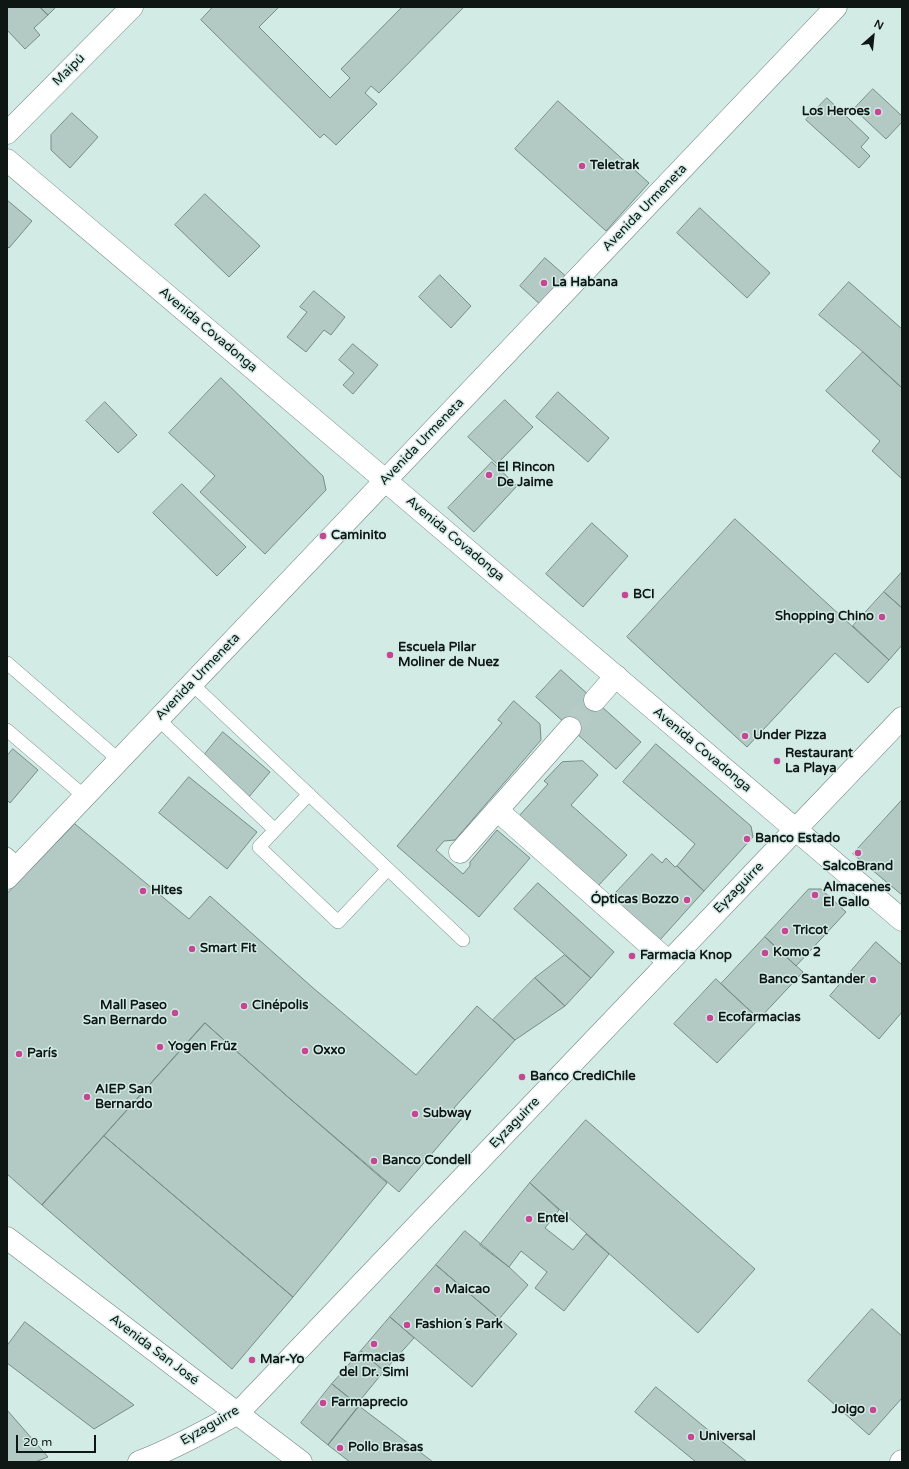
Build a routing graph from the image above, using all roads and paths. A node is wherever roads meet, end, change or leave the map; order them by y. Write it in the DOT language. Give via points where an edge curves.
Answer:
graph roads {
  1 [pos="132,7"];
  2 [pos="836,7"];
  3 [pos="7,133"];
  4 [pos="7,160"];
  5 [pos="386,480"];
  6 [pos="7,663"];
  7 [pos="616,676"];
  8 [pos="192,684"];
  9 [pos="595,700"];
  10 [pos="902,718"];
  11 [pos="158,719"];
  12 [pos="570,728"];
  13 [pos="7,730"];
  14 [pos="119,760"];
  15 [pos="309,794"];
  16 [pos="84,796"];
  17 [pos="497,810"];
  18 [pos="275,830"];
  19 [pos="795,830"];
  20 [pos="460,852"];
  21 [pos="11,866"];
  22 [pos="388,869"];
  23 [pos="902,920"];
  24 [pos="463,940"];
  25 [pos="669,962"];
  26 [pos="7,1238"];
  27 [pos="238,1413"];
  28 [pos="139,1462"];
  29 [pos="301,1462"];
  1 -- 3 [label="street, Maipú"];
  2 -- 5 [label="street, Avenida Urmeneta"];
  4 -- 5 [label="street, Avenida Covadonga"];
  5 -- 7 [label="street, Avenida Covadonga"];
  5 -- 8 [label="street, Avenida Urmeneta"];
  6 -- 14 [label="lane"];
  7 -- 9 [label="street"];
  7 -- 19 [label="street, Avenida Covadonga"];
  8 -- 11 [label="street, Avenida Urmeneta"];
  8 -- 15 [label="lane"];
  10 -- 19 [label="street, Eyzaguirre"];
  11 -- 14 [label="street, Avenida Urmeneta"];
  11 -- 18 [label="lane"];
  12 -- 17 [label="street"];
  13 -- 16 [label="lane"];
  14 -- 16 [label="street, Avenida Urmeneta"];
  15 -- 18 [label="lane"];
  15 -- 22 [label="lane"];
  16 -- 21 [label="street, Avenida Urmeneta"];
  17 -- 20 [label="street"];
  17 -- 25 [label="street"];
  18 -- 22 [label="lane" via="259,847 338,922"];
  19 -- 23 [label="street, Avenida Covadonga"];
  19 -- 25 [label="street, Eyzaguirre"];
  22 -- 24 [label="lane"];
  25 -- 27 [label="street, Eyzaguirre"];
  26 -- 27 [label="street, Avenida San José"];
  27 -- 28 [label="street, Eyzaguirre"];
  27 -- 29 [label="street, Avenida San José"];
}
